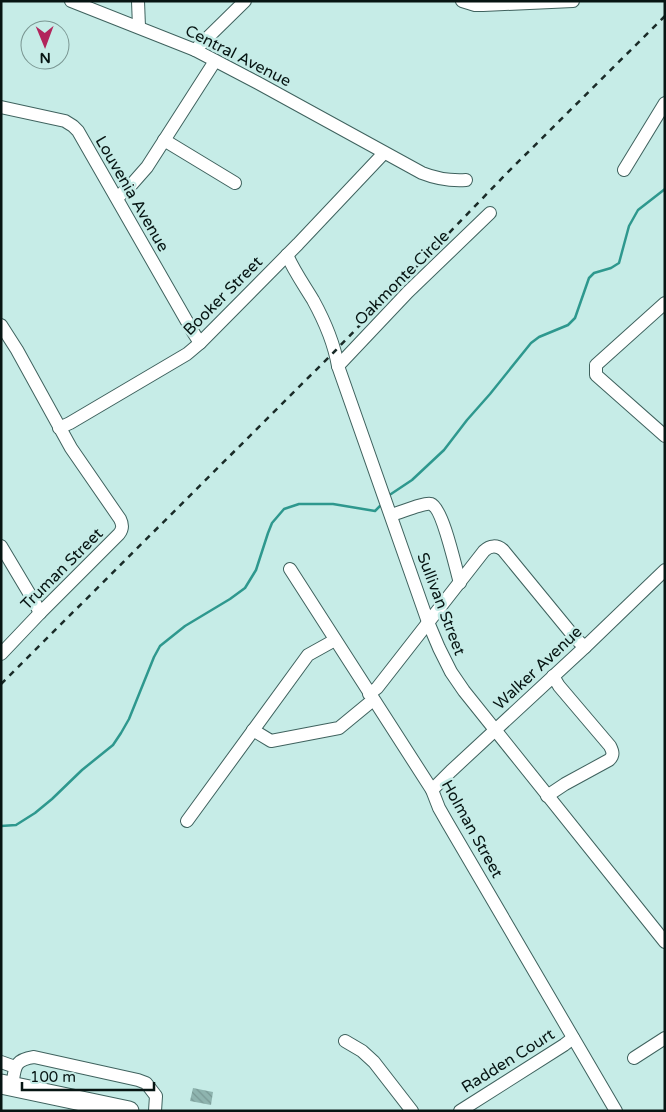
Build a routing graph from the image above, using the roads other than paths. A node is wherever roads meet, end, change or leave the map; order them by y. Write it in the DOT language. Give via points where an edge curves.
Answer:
graph roads {
  1 [pos="71,1"];
  2 [pos="138,1"];
  3 [pos="245,1"];
  4 [pos="462,1"];
  5 [pos="573,1"];
  6 [pos="138,27"];
  7 [pos="194,50"];
  8 [pos="215,61"];
  9 [pos="665,104"];
  10 [pos="1,106"];
  11 [pos="164,140"];
  12 [pos="384,153"];
  13 [pos="624,170"];
  14 [pos="466,180"];
  15 [pos="235,183"];
  16 [pos="116,198"];
  17 [pos="490,213"];
  18 [pos="287,255"];
  19 [pos="665,303"];
  20 [pos="1,325"];
  21 [pos="200,343"];
  22 [pos="338,366"];
  23 [pos="59,428"];
  24 [pos="665,436"];
  25 [pos="391,515"];
  26 [pos="1,546"];
  27 [pos="290,569"];
  28 [pos="665,570"];
  29 [pos="460,583"];
  30 [pos="40,613"];
  31 [pos="428,622"];
  32 [pos="335,640"];
  33 [pos="585,647"];
  34 [pos="1,654"];
  35 [pos="553,676"];
  36 [pos="372,697"];
  37 [pos="253,730"];
  38 [pos="494,730"];
  39 [pos="432,790"];
  40 [pos="547,796"];
  41 [pos="187,821"];
  42 [pos="665,942"];
  43 [pos="573,1038"];
  44 [pos="665,1038"];
  45 [pos="345,1041"];
  46 [pos="634,1058"];
  47 [pos="1,1062"];
  48 [pos="16,1068"];
  49 [pos="7,1086"];
  50 [pos="75,1105"];
  51 [pos="129,1111"];
  52 [pos="155,1111"];
  53 [pos="412,1111"];
  54 [pos="460,1111"];
  55 [pos="616,1111"];
  1 -- 6 [label="street, Central Avenue"];
  2 -- 6 [label="street"];
  3 -- 7 [label="street"];
  4 -- 5 [label="street" via="483,5"];
  6 -- 7 [label="street, Central Avenue"];
  7 -- 8 [label="street, Central Avenue"];
  8 -- 11 [label="street"];
  8 -- 12 [label="street, Central Avenue"];
  9 -- 13 [label="street"];
  10 -- 16 [label="street, Louvenia Avenue" via="65,121 73,126"];
  11 -- 15 [label="street"];
  11 -- 16 [label="street" via="144,172"];
  12 -- 14 [label="street, Central Avenue" via="432,177"];
  12 -- 18 [label="street, Booker Street"];
  16 -- 21 [label="street, Louvenia Avenue"];
  17 -- 22 [label="street, Oakmonte Circle"];
  18 -- 21 [label="street, Booker Street"];
  18 -- 22 [label="street, Sullivan Street" via="322,318 336,351"];
  19 -- 24 [label="street" via="596,365 596,375"];
  20 -- 23 [label="street"];
  21 -- 23 [label="street, Booker Street" via="174,363"];
  22 -- 25 [label="street, Sullivan Street"];
  23 -- 30 [label="street, Truman Street" via="123,527"];
  25 -- 29 [label="street" via="416,506 435,506"];
  25 -- 31 [label="street, Sullivan Street"];
  26 -- 30 [label="street"];
  27 -- 32 [label="street, Holman Street"];
  28 -- 33 [label="street, Walker Avenue"];
  29 -- 31 [label="street"];
  29 -- 33 [label="street" via="488,548 501,548"];
  30 -- 34 [label="street, Truman Street"];
  31 -- 36 [label="street"];
  31 -- 38 [label="street, Sullivan Street" via="450,672"];
  32 -- 36 [label="street, Holman Street"];
  32 -- 37 [label="street" via="308,656"];
  33 -- 35 [label="street, Walker Avenue"];
  35 -- 38 [label="street, Walker Avenue"];
  35 -- 40 [label="street" via="610,746 613,756"];
  36 -- 37 [label="street" via="340,728 271,741"];
  36 -- 39 [label="street, Holman Street"];
  37 -- 41 [label="street"];
  38 -- 39 [label="street, Walker Avenue"];
  38 -- 40 [label="street, Sullivan Street"];
  39 -- 43 [label="street, Holman Street" via="439,808"];
  40 -- 42 [label="street, Sullivan Street"];
  43 -- 54 [label="street, Radden Court"];
  43 -- 55 [label="street, Holman Street"];
  44 -- 46 [label="street"];
  45 -- 53 [label="street" via="374,1062"];
  47 -- 48 [label="street"];
  48 -- 49 [label="street"];
  48 -- 52 [label="street" via="19,1062 34,1057 138,1080 146,1083 156,1096"];
  49 -- 50 [label="highway"];
  50 -- 51 [label="highway"];
}
